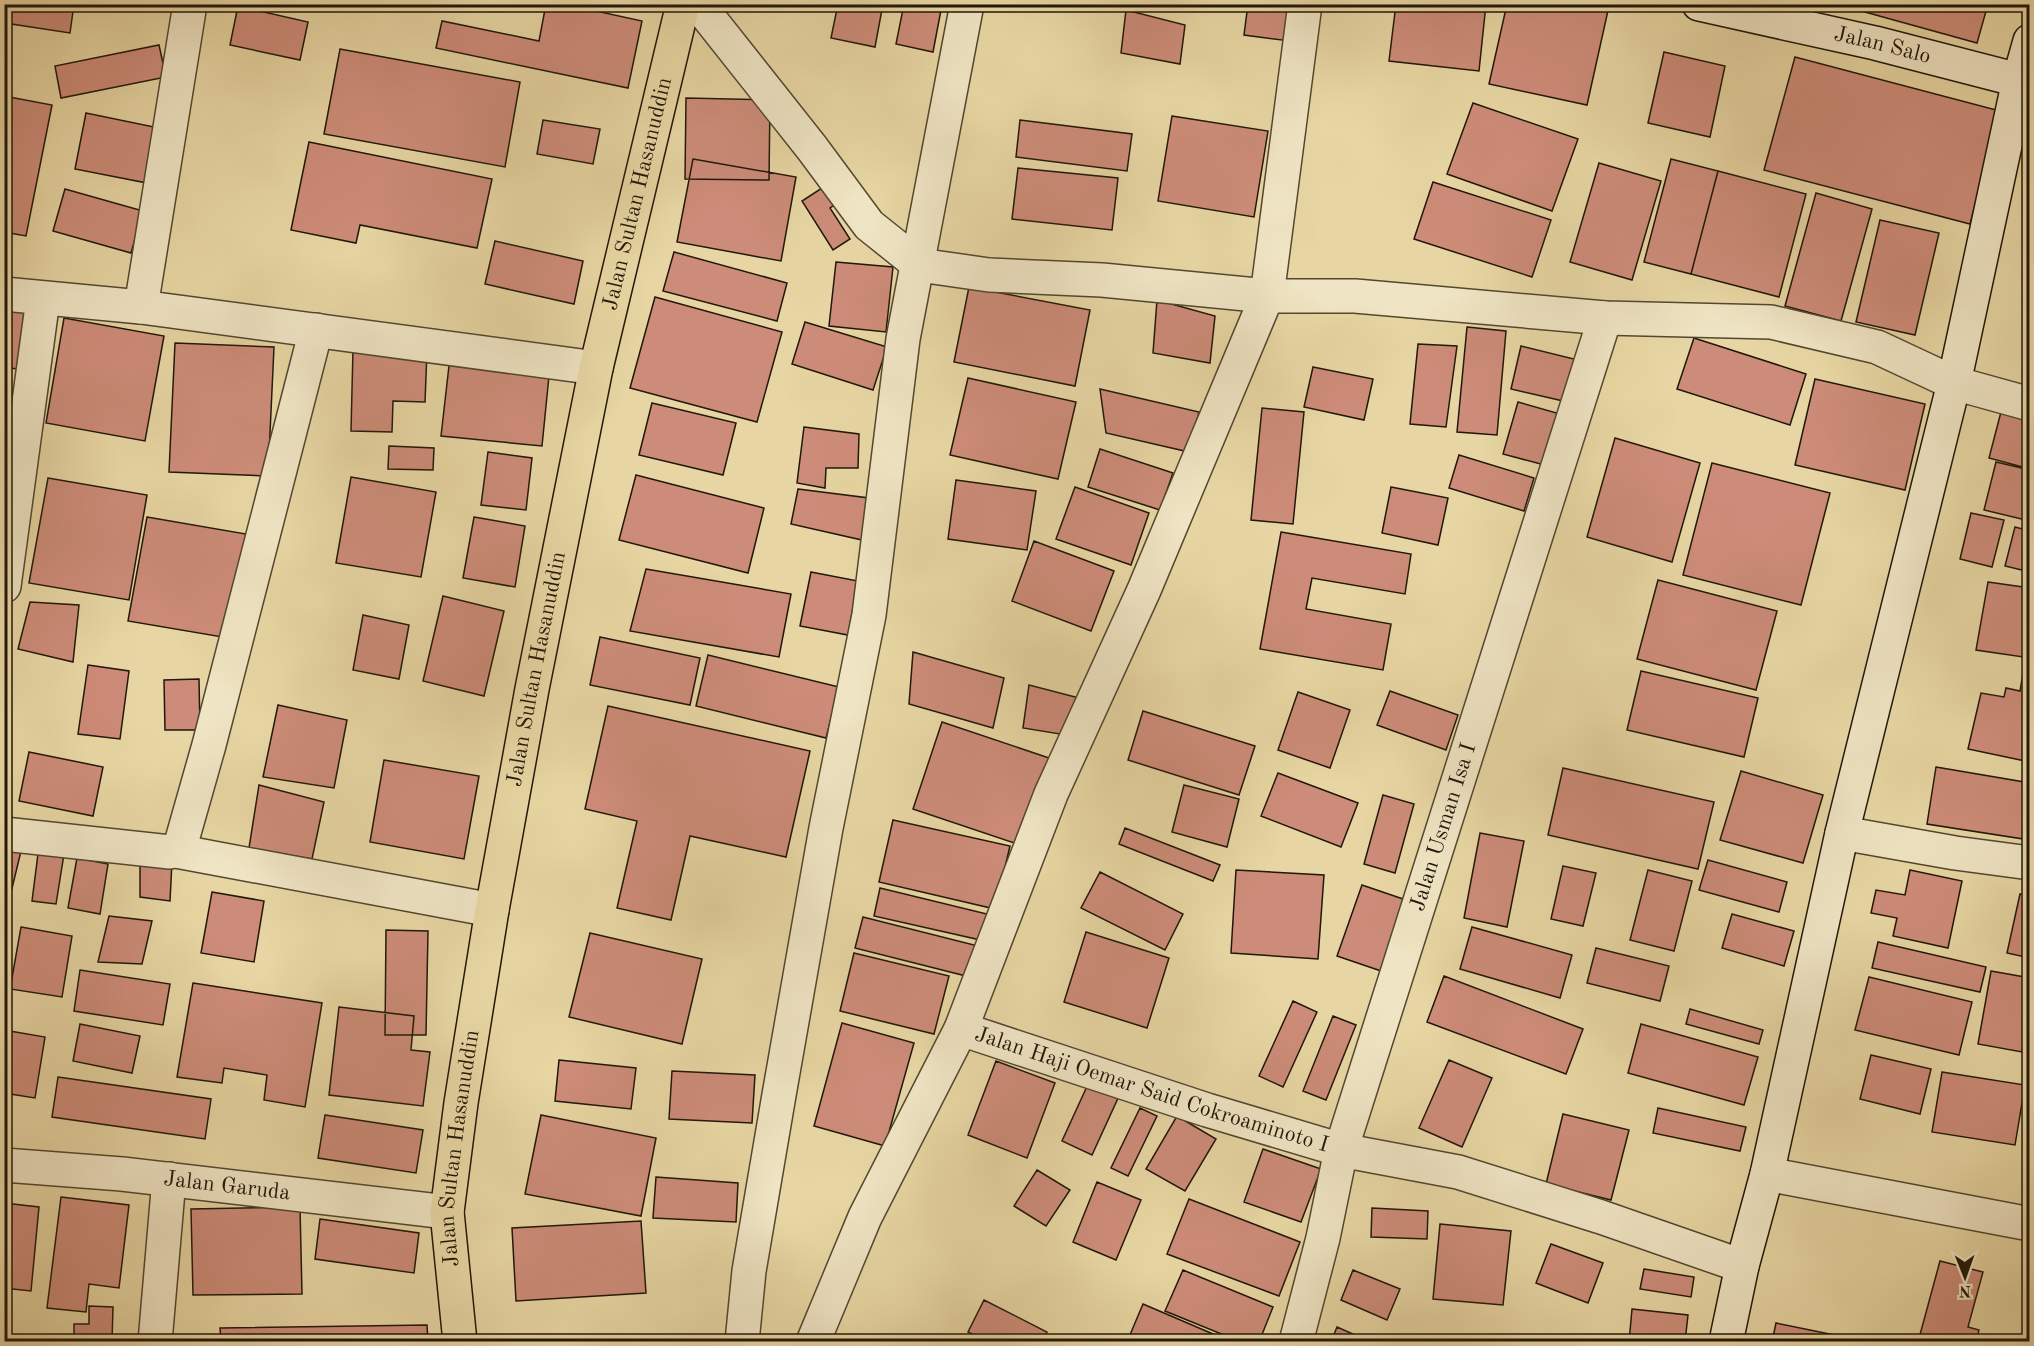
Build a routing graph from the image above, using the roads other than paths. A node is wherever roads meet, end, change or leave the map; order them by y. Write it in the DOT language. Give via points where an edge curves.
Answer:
graph roads {
  1 [pos="190,4"];
  2 [pos="683,4"];
  3 [pos="698,4"];
  4 [pos="967,4"];
  5 [pos="1305,4"];
  6 [pos="1699,4"];
  7 [pos="2030,41"];
  8 [pos="2024,81"];
  9 [pos="919,265"];
  10 [pos="4,294"];
  11 [pos="1267,296"];
  12 [pos="44,299"];
  13 [pos="141,307"];
  14 [pos="1605,318"];
  15 [pos="316,330"];
  16 [pos="596,368"];
  17 [pos="1954,383"];
  18 [pos="2030,404"];
  19 [pos="4,586"];
  20 [pos="1842,833"];
  21 [pos="4,834"];
  22 [pos="176,851"];
  23 [pos="2030,863"];
  24 [pos="492,910"];
  25 [pos="961,1029"];
  26 [pos="1341,1150"];
  27 [pos="4,1166"];
  28 [pos="1767,1174"];
  29 [pos="169,1179"];
  30 [pos="447,1212"];
  31 [pos="2030,1224"];
  32 [pos="1742,1266"];
  33 [pos="155,1341"];
  34 [pos="460,1341"];
  35 [pos="742,1341"];
  36 [pos="813,1341"];
  37 [pos="1296,1341"];
  38 [pos="1726,1341"];
  1 -- 13 [label="street"];
  2 -- 16 [label="highway, Jalan Sultan Hasanuddin"];
  3 -- 9 [label="street" via="869,225"];
  4 -- 9 [label="street"];
  5 -- 11 [label="street"];
  6 -- 8 [label="street, Jalan Salo"];
  7 -- 8 [label="street"];
  8 -- 17 [label="street"];
  9 -- 11 [label="street" via="989,275 1102,280"];
  9 -- 35 [label="street" via="903,339 869,615 826,828 779,1095 749,1271"];
  10 -- 12 [label="street"];
  11 -- 14 [label="street" via="1355,296"];
  11 -- 25 [label="street" via="1144,590 1051,794"];
  12 -- 13 [label="street"];
  12 -- 19 [label="street"];
  13 -- 15 [label="street"];
  14 -- 17 [label="street" via="1771,322 1877,347"];
  14 -- 26 [label="street, Jalan Usman Isa I"];
  15 -- 16 [label="street"];
  15 -- 22 [label="street" via="186,831"];
  16 -- 24 [label="highway, Jalan Sultan Hasanuddin"];
  17 -- 18 [label="street"];
  17 -- 20 [label="street"];
  20 -- 23 [label="street"];
  20 -- 28 [label="street"];
  21 -- 22 [label="street"];
  22 -- 24 [label="street"];
  24 -- 30 [label="highway, Jalan Sultan Hasanuddin"];
  25 -- 26 [label="street, Jalan Haji Oemar Said Cokroaminoto I"];
  25 -- 36 [label="street" via="865,1217"];
  26 -- 32 [label="street, Jalan Haji Oemar Said Cokroaminoto I" via="1458,1172"];
  26 -- 37 [label="street, Jalan Usman Isa I"];
  27 -- 29 [label="street, Jalan Garuda"];
  28 -- 31 [label="street"];
  28 -- 32 [label="street"];
  29 -- 30 [label="street, Jalan Garuda"];
  29 -- 33 [label="street"];
  30 -- 34 [label="highway, Jalan Sultan Hasanuddin"];
  32 -- 38 [label="street"];
}
